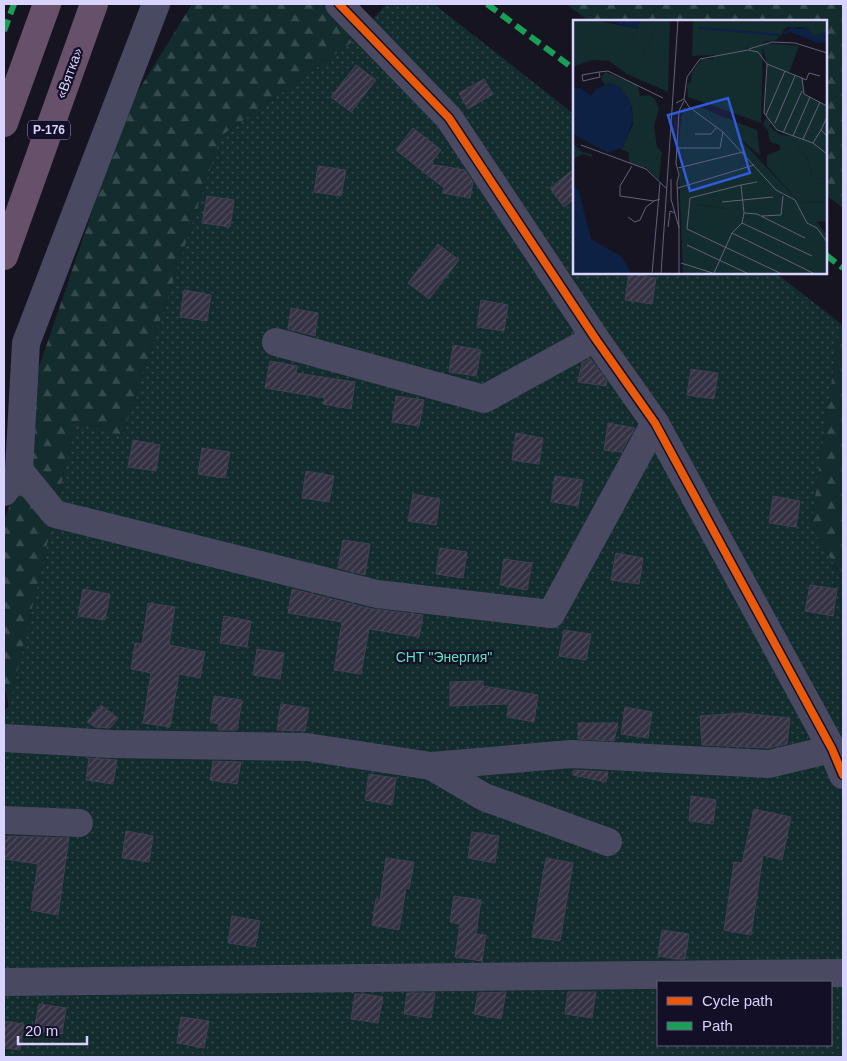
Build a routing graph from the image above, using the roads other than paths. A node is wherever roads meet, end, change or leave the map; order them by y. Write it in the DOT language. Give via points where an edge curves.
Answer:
graph roads {
  1 [pos="47,4"];
  2 [pos="94,4"];
  3 [pos="156,4"];
  4 [pos="339,4"];
  5 [pos="4,123"];
  6 [pos="4,256"];
  7 [pos="595,338"];
  8 [pos="276,342"];
  9 [pos="655,423"];
  10 [pos="19,470"];
  11 [pos="4,492"];
  12 [pos="4,738"];
  13 [pos="832,749"];
  14 [pos="431,766"];
  15 [pos="843,775"];
  16 [pos="4,820"];
  17 [pos="79,823"];
  18 [pos="608,842"];
  19 [pos="843,973"];
  20 [pos="4,982"];
  1 -- 5 [label="highway"];
  2 -- 6 [label="highway, «Вятка» / Р-176"];
  3 -- 10 [label="street" via="26,343"];
  4 -- 7 [label="street" via="449,118"];
  7 -- 8 [label="street" via="484,399"];
  7 -- 9 [label="street"];
  9 -- 10 [label="street" via="551,614 377,594 55,514"];
  9 -- 13 [label="street"];
  10 -- 11 [label="street"];
  12 -- 14 [label="street" via="112,744 306,747"];
  13 -- 14 [label="street" via="769,764 571,754"];
  13 -- 15 [label="street"];
  14 -- 18 [label="street" via="484,796"];
  16 -- 17 [label="street"];
  19 -- 20 [label="street"];
}
